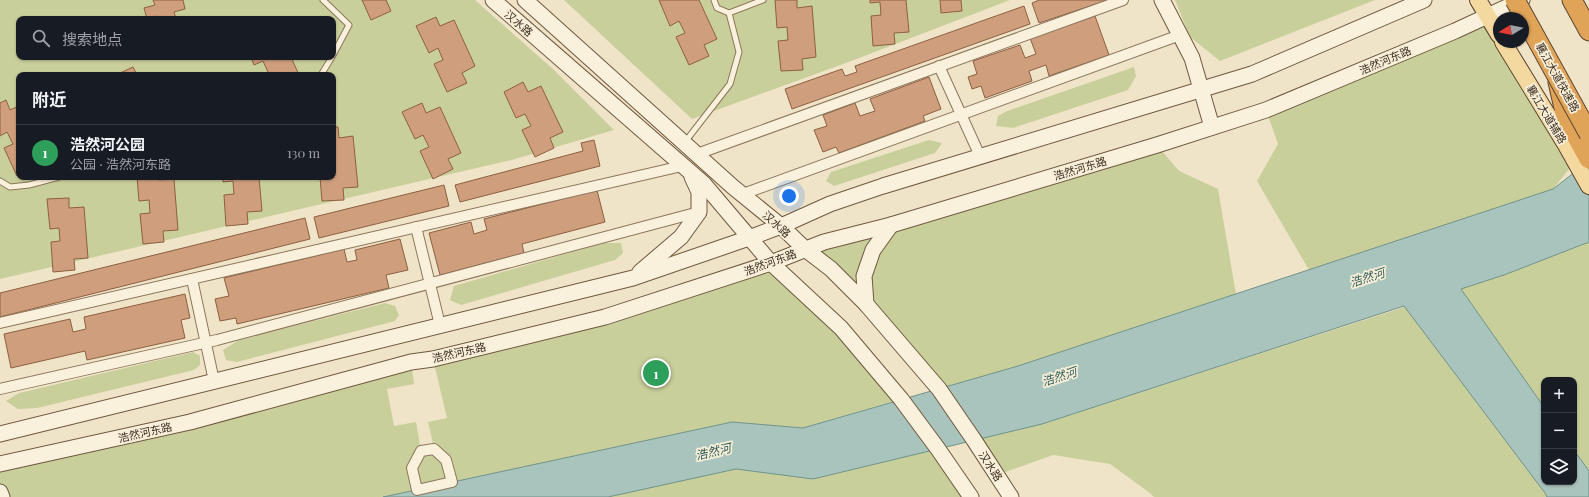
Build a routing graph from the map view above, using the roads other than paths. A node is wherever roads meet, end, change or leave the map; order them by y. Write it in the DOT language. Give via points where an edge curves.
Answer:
graph roads {
  1 [pos="323,0"];
  2 [pos="493,0"];
  3 [pos="525,0"];
  4 [pos="714,0"];
  5 [pos="763,0"];
  6 [pos="1123,0"];
  7 [pos="1162,0"];
  8 [pos="1424,0"];
  9 [pos="1478,0"];
  10 [pos="1515,0"];
  11 [pos="1522,0"];
  12 [pos="1572,0"];
  13 [pos="729,13"];
  14 [pos="1487,16"];
  15 [pos="1493,26"];
  16 [pos="1589,31"];
  17 [pos="1180,35"];
  18 [pos="1507,48"];
  19 [pos="336,49"];
  20 [pos="330,60"];
  21 [pos="939,66"];
  22 [pos="323,72"];
  23 [pos="1556,74"];
  24 [pos="1200,89"];
  25 [pos="961,115"];
  26 [pos="1212,127"];
  27 [pos="1589,134"];
  28 [pos="684,143"];
  29 [pos="697,154"];
  30 [pos="980,156"];
  31 [pos="1589,159"];
  32 [pos="686,169"];
  33 [pos="0,180"];
  34 [pos="48,180"];
  35 [pos="1589,186"];
  36 [pos="743,194"];
  37 [pos="699,212"];
  38 [pos="891,225"];
  39 [pos="781,226"];
  40 [pos="416,227"];
  41 [pos="749,238"];
  42 [pos="805,249"];
  43 [pos="771,262"];
  44 [pos="633,278"];
  45 [pos="192,279"];
  46 [pos="430,283"];
  47 [pos="866,304"];
  48 [pos="0,323"];
  49 [pos="440,325"];
  50 [pos="206,342"];
  51 [pos="214,381"];
  52 [pos="0,389"];
  53 [pos="0,434"];
  54 [pos="0,464"];
  55 [pos="452,482"];
  56 [pos="0,492"];
  57 [pos="970,495"];
  58 [pos="2,497"];
  59 [pos="1010,497"];
  1 -- 19 [label="lane" via="349,25"];
  2 -- 32 [label="main road, 汉水路"];
  3 -- 28 [label="main road, 汉水路"];
  4 -- 13 [label="lane" via="716,8"];
  5 -- 13 [label="lane"];
  6 -- 21 [label="street"];
  7 -- 17 [label="main road"];
  8 -- 24 [label="main road" via="1252,74"];
  9 -- 14 [label="main road"];
  10 -- 23 [label="highway, 襄江大道快速路, bridge"];
  11 -- 14 [label="main road, 浩然河东路"];
  12 -- 16 [label="highway"];
  13 -- 28 [label="lane" via="739,52 730,84"];
  14 -- 15 [label="main road"];
  14 -- 26 [label="main road, 浩然河东路" via="1266,110"];
  17 -- 24 [label="main road" via="1192,58"];
  17 -- 25 [label="street"];
  18 -- 35 [label="main road, 襄江大道辅路"];
  20 -- 22 [label="lane"];
  21 -- 25 [label="street"];
  21 -- 29 [label="street"];
  23 -- 27 [label="highway, 襄江大道快速路, bridge"];
  23 -- 31 [label="highway, bridge" via="1566,118"];
  24 -- 26 [label="main road"];
  24 -- 30 [label="main road"];
  25 -- 30 [label="street"];
  25 -- 36 [label="street"];
  26 -- 38 [label="main road, 浩然河东路"];
  28 -- 29 [label="main road, 汉水路"];
  29 -- 36 [label="main road, 汉水路"];
  30 -- 39 [label="main road" via="830,204"];
  32 -- 37 [label="main road" via="699,192"];
  32 -- 40 [label="street"];
  32 -- 41 [label="main road, 汉水路" via="704,184"];
  33 -- 34 [label="lane" via="10,187"];
  36 -- 39 [label="main road, 汉水路"];
  37 -- 44 [label="main road" via="681,237"];
  37 -- 46 [label="street"];
  38 -- 42 [label="main road, 浩然河东路"];
  38 -- 47 [label="main road" via="872,250 864,276"];
  39 -- 41 [label="main road"];
  39 -- 42 [label="main road, 汉水路"];
  40 -- 45 [label="street"];
  40 -- 46 [label="street"];
  41 -- 43 [label="main road, 汉水路"];
  41 -- 44 [label="main road"];
  42 -- 43 [label="main road, 浩然河东路"];
  42 -- 47 [label="main road, 汉水路"];
  43 -- 54 [label="main road, 浩然河东路" via="605,317 433,359 411,362 190,422"];
  43 -- 57 [label="main road, 汉水路" via="841,328 901,399"];
  44 -- 49 [label="main road"];
  45 -- 48 [label="street"];
  45 -- 50 [label="street"];
  46 -- 49 [label="street"];
  46 -- 50 [label="street"];
  47 -- 59 [label="main road, 汉水路" via="939,389"];
  49 -- 51 [label="main road"];
  50 -- 51 [label="street"];
  50 -- 52 [label="street"];
  51 -- 53 [label="main road"];
  55 -- 55 [label="street" via="446,460 434,448 421,451 412,468 417,490"];
  56 -- 58 [label="main road"];
}
